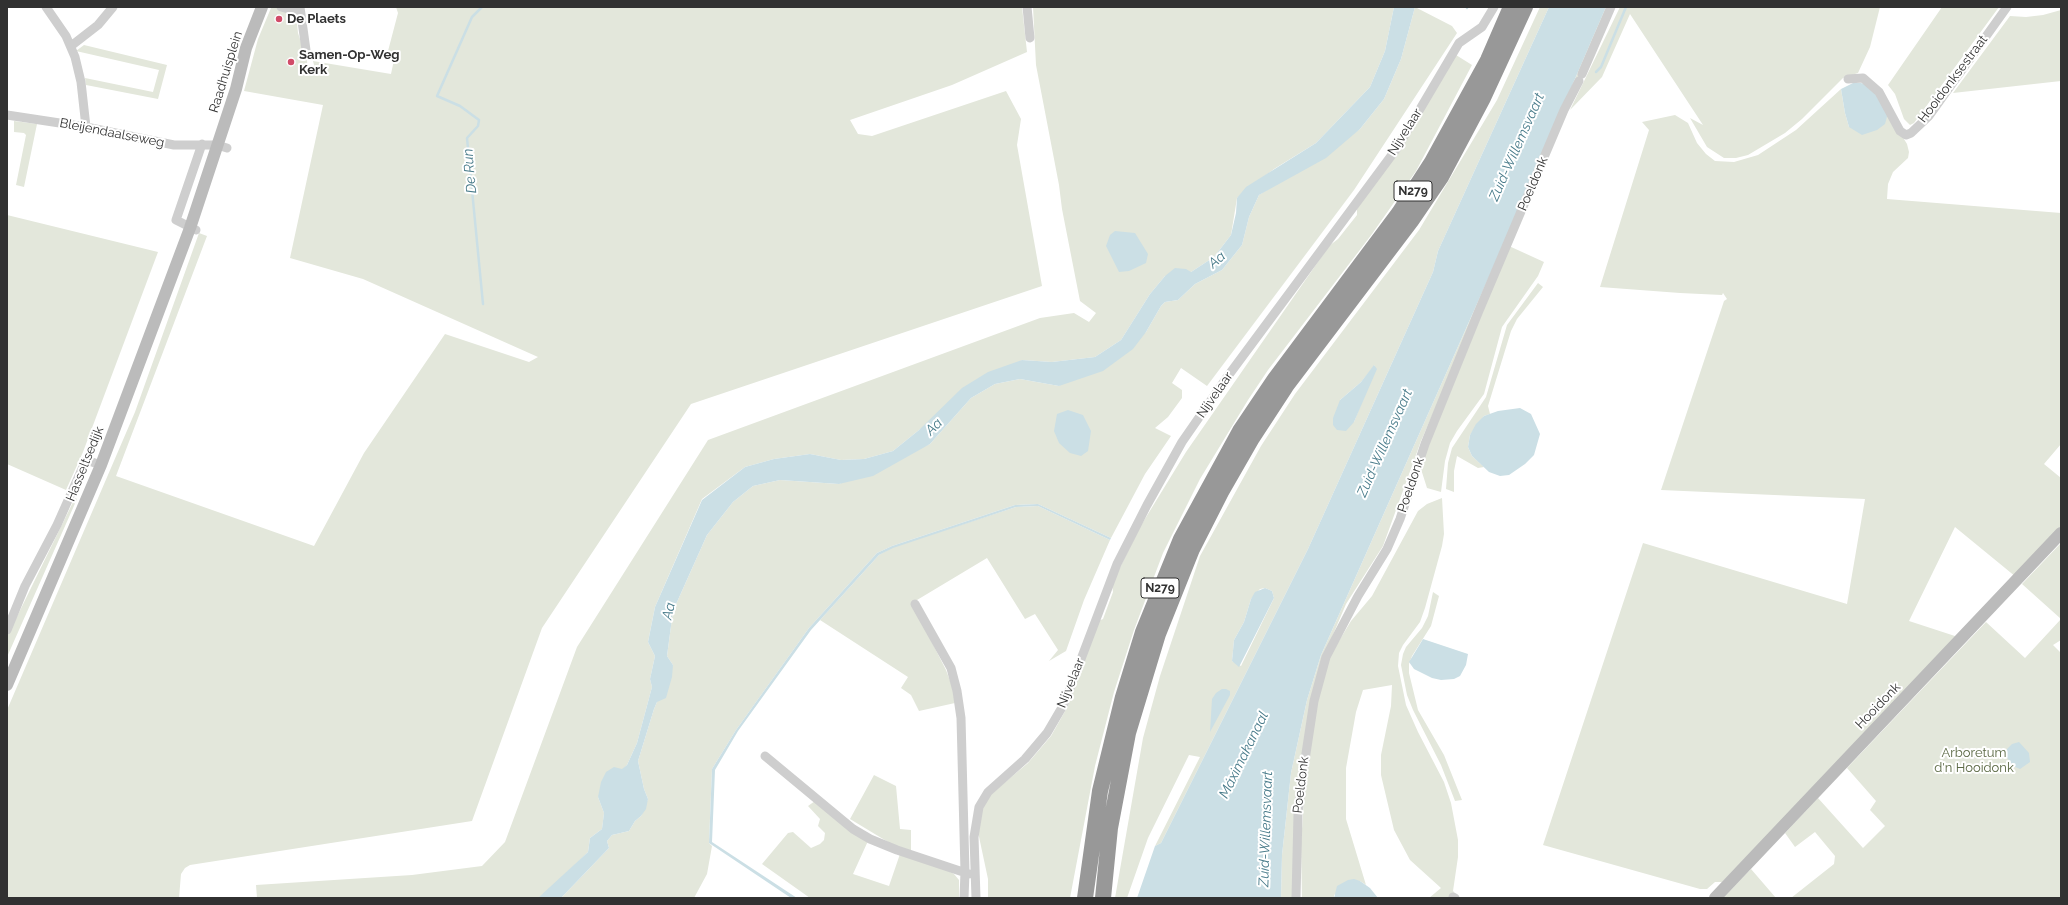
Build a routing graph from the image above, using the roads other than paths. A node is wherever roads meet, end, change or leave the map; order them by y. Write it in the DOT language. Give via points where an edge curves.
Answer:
graph roads {
  1 [pos="46,7"];
  2 [pos="113,7"];
  3 [pos="262,7"];
  4 [pos="281,7"];
  5 [pos="1027,7"];
  6 [pos="1494,7"];
  7 [pos="1511,7"];
  8 [pos="1525,7"];
  9 [pos="1612,7"];
  10 [pos="2007,7"];
  11 [pos="299,9"];
  12 [pos="1030,38"];
  13 [pos="71,46"];
  14 [pos="306,50"];
  15 [pos="1848,79"];
  16 [pos="7,115"];
  17 [pos="86,127"];
  18 [pos="202,144"];
  19 [pos="222,146"];
  20 [pos="193,229"];
  21 [pos="94,463"];
  22 [pos="2061,533"];
  23 [pos="915,604"];
  24 [pos="7,630"];
  25 [pos="7,664"];
  26 [pos="7,685"];
  27 [pos="764,756"];
  28 [pos="962,802"];
  29 [pos="979,807"];
  30 [pos="965,872"];
  31 [pos="976,878"];
  32 [pos="964,898"];
  33 [pos="976,898"];
  34 [pos="1085,898"];
  35 [pos="1103,898"];
  36 [pos="1296,898"];
  37 [pos="1715,898"];
  1 -- 13 [label="street"];
  2 -- 13 [label="street" via="98,24"];
  3 -- 19 [label="main road, Raadhuisplein" via="246,48"];
  4 -- 11 [label="street"];
  5 -- 12 [label="street"];
  6 -- 29 [label="street, Nijvelaar" via="1482,27 1458,43 1397,148 1182,442 1117,564 1064,704 1047,733 1025,759 988,792"];
  7 -- 34 [label="highway, N279" via="1488,60 1432,162 1399,213 1244,424 1181,539 1144,632 1121,704 1100,791"];
  8 -- 35 [label="highway, N279" via="1484,98 1441,177 1411,221 1286,386 1252,438 1192,549 1158,634 1134,713 1121,766 1106,861"];
  9 -- 36 [label="street, Poeldonk" via="1564,110 1478,313 1425,444 1400,519 1387,549 1358,596 1326,657 1314,701 1303,766 1298,814"];
  10 -- 15 [label="street, Hooidonksestraat" via="1929,116 1912,133 1906,135 1900,131 1879,92 1863,78"];
  11 -- 14 [label="street"];
  13 -- 17 [label="street" via="81,82"];
  16 -- 17 [label="street, Bleijendaalseweg"];
  17 -- 18 [label="street, Bleijendaalseweg" via="174,145"];
  18 -- 19 [label="street, Bleijendaalseweg"];
  18 -- 20 [label="street" via="176,220"];
  19 -- 20 [label="main road, Hasseltsedijk"];
  20 -- 21 [label="main road, Hasseltsedijk"];
  21 -- 24 [label="street, Hasseltsedijk" via="25,586"];
  21 -- 25 [label="main road, Hasseltsedijk"];
  21 -- 26 [label="main road, Hasseltsedijk"];
  22 -- 37 [label="main road, Hooidonk"];
  23 -- 28 [label="street" via="951,668 957,691 961,718"];
  27 -- 30 [label="street" via="853,829 870,839"];
  28 -- 29 [label="street"];
  28 -- 30 [label="street"];
  29 -- 31 [label="street, Nijvelaar" via="974,837"];
  30 -- 31 [label="street"];
  30 -- 32 [label="street"];
  31 -- 33 [label="street, Nijvelaar"];
}
